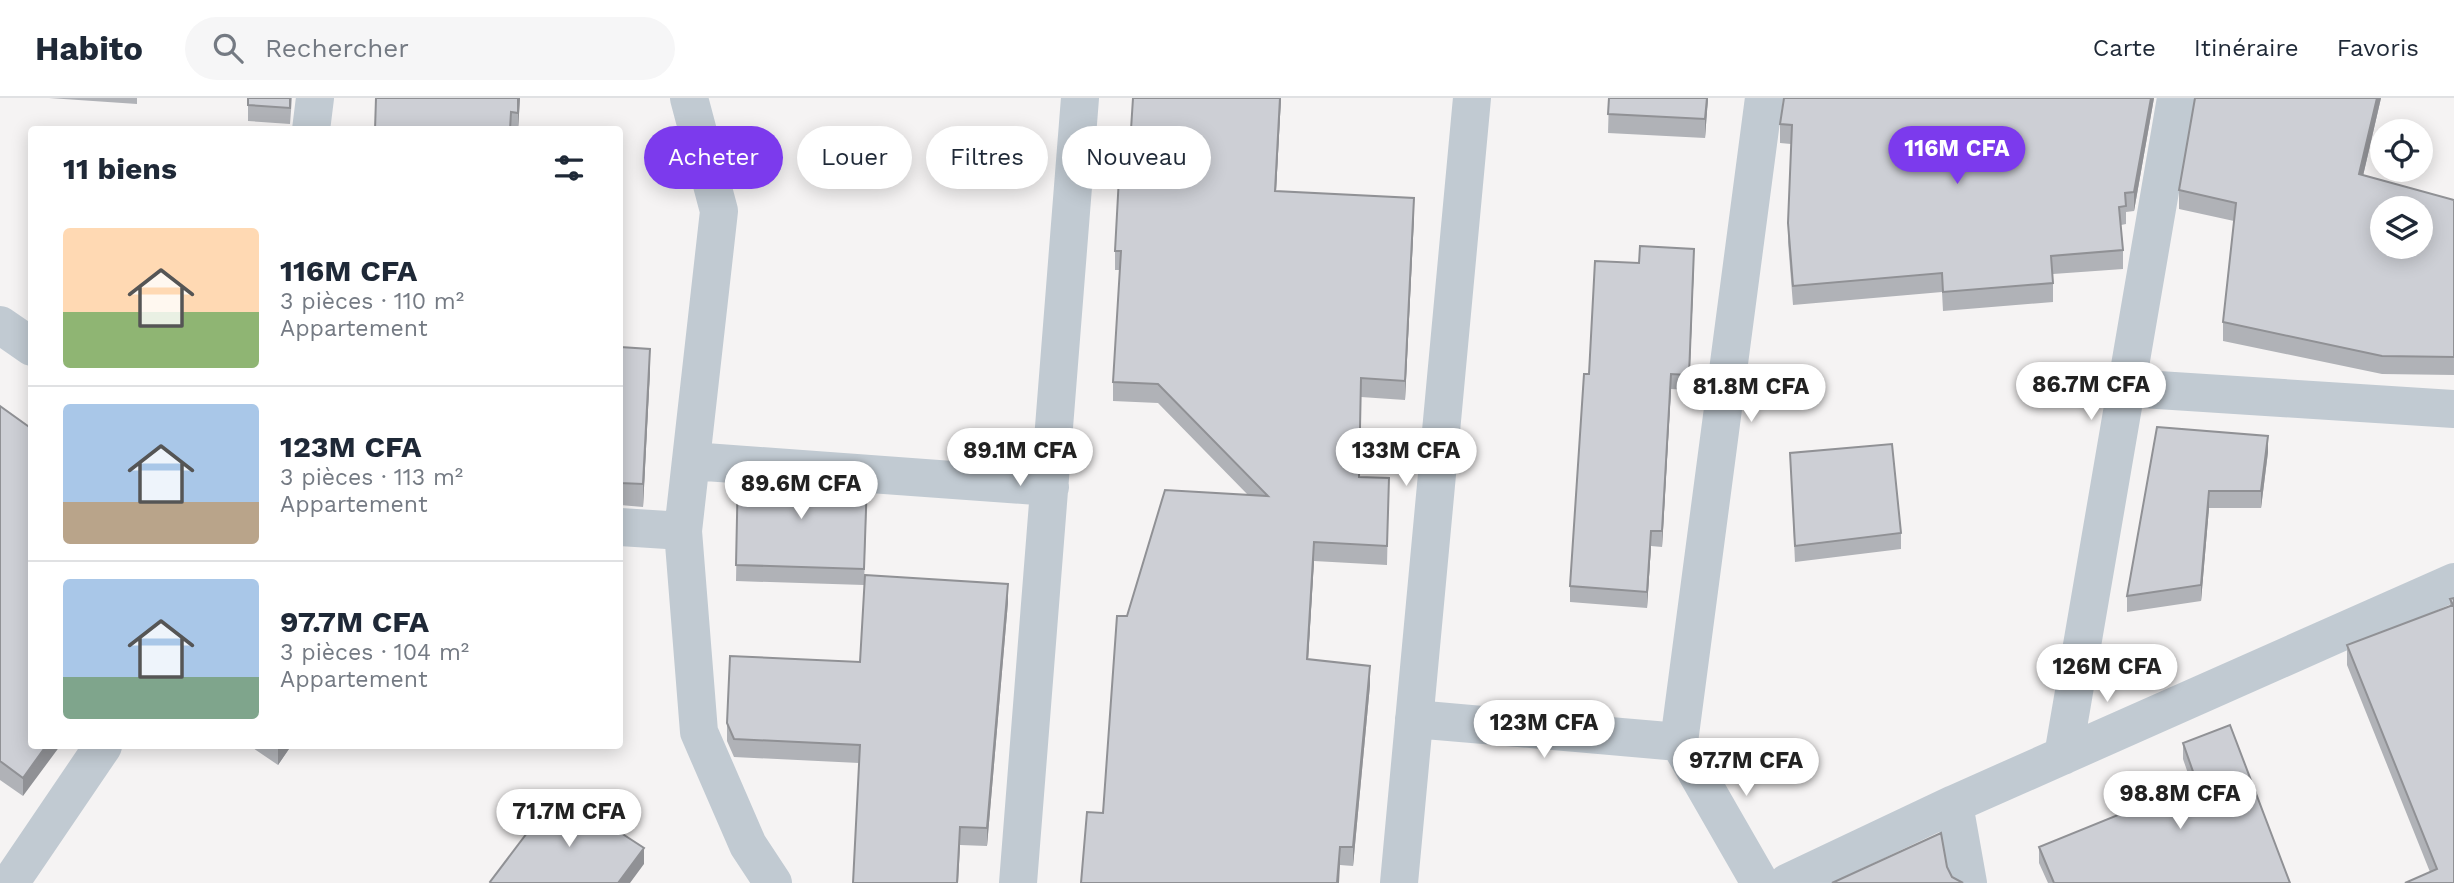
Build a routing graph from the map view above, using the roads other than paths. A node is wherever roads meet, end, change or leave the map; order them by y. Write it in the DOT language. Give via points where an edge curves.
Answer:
graph roads {
  1 [pos="315,98"];
  2 [pos="689,98"];
  3 [pos="1080,98"];
  4 [pos="1472,98"];
  5 [pos="1764,98"];
  6 [pos="2176,98"];
  7 [pos="312,126"];
  8 [pos="0,326"];
  9 [pos="28,344"];
  10 [pos="2127,388"];
  11 [pos="2454,409"];
  12 [pos="691,461"];
  13 [pos="1050,487"];
  14 [pos="623,527"];
  15 [pos="683,531"];
  16 [pos="2454,582"];
  17 [pos="1414,719"];
  18 [pos="1679,742"];
  19 [pos="101,749"];
  20 [pos="2063,756"];
  21 [pos="1954,804"];
  22 [pos="10,883"];
  23 [pos="774,883"];
  24 [pos="1018,883"];
  25 [pos="1399,883"];
  26 [pos="1760,883"];
  27 [pos="1787,883"];
  28 [pos="1968,883"];
  1 -- 7 [label="street"];
  2 -- 12 [label="street" via="719,211"];
  3 -- 13 [label="street"];
  4 -- 17 [label="street"];
  5 -- 18 [label="street"];
  6 -- 10 [label="street"];
  8 -- 9 [label="street"];
  10 -- 11 [label="street"];
  10 -- 20 [label="street"];
  12 -- 13 [label="street"];
  12 -- 15 [label="street"];
  13 -- 24 [label="street"];
  14 -- 15 [label="street"];
  15 -- 23 [label="street" via="699,732 748,845"];
  16 -- 20 [label="street"];
  17 -- 18 [label="street"];
  17 -- 25 [label="street"];
  18 -- 26 [label="street"];
  19 -- 22 [label="street"];
  20 -- 21 [label="street"];
  21 -- 27 [label="street"];
  21 -- 28 [label="street"];
}
